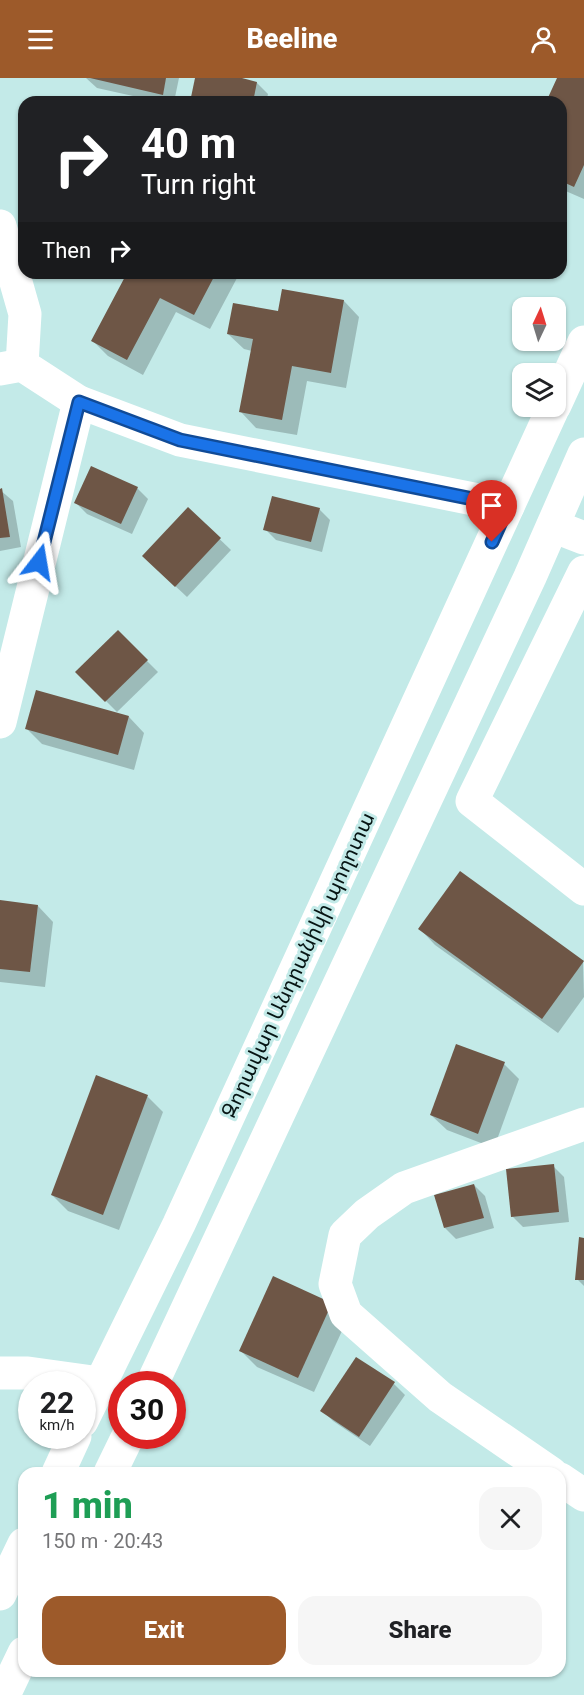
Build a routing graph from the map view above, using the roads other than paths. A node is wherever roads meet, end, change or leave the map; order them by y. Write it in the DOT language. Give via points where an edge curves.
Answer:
graph roads {
  1 [pos="0,226"];
  2 [pos="584,342"];
  3 [pos="11,367"];
  4 [pos="566,382"];
  5 [pos="79,402"];
  6 [pos="550,417"];
  7 [pos="584,454"];
  8 [pos="508,506"];
  9 [pos="553,526"];
  10 [pos="584,538"];
  11 [pos="584,572"];
  12 [pos="0,722"];
  13 [pos="584,889"];
  14 [pos="584,1124"];
  15 [pos="158,1371"];
  16 [pos="0,1373"];
  17 [pos="100,1383"];
  18 [pos="96,1391"];
  19 [pos="69,1449"];
  20 [pos="122,1449"];
  21 [pos="61,1467"];
  22 [pos="113,1467"];
  23 [pos="542,1467"];
  24 [pos="566,1483"];
  25 [pos="584,1495"];
  26 [pos="18,1556"];
  27 [pos="0,1594"];
  28 [pos="18,1666"];
  29 [pos="4,1695"];
  1 -- 3 [label="main road" via="25,314"];
  2 -- 4 [label="main road, Զորավար Անդրանիկի պողոտա"];
  3 -- 5 [label="main road"];
  5 -- 8 [label="main road" via="180,440"];
  5 -- 12 [label="main road"];
  6 -- 8 [label="main road, Զորավար Անդրանիկի պողոտա"];
  7 -- 9 [label="main road"];
  8 -- 9 [label="main road"];
  8 -- 17 [label="main road, Զորավար Անդրանիկի պողոտա" via="179,1224"];
  9 -- 10 [label="main road"];
  9 -- 15 [label="main road"];
  11 -- 13 [label="main road" via="472,801"];
  14 -- 23 [label="main road" via="404,1188 345,1235 335,1284 346,1314 440,1397"];
  16 -- 17 [label="main road"];
  17 -- 18 [label="main road, Զորավար Անդրանիկի պողոտա"];
  19 -- 21 [label="main road"];
  20 -- 22 [label="main road"];
  24 -- 25 [label="main road"];
  26 -- 27 [label="main road"];
  28 -- 29 [label="main road"];
}
